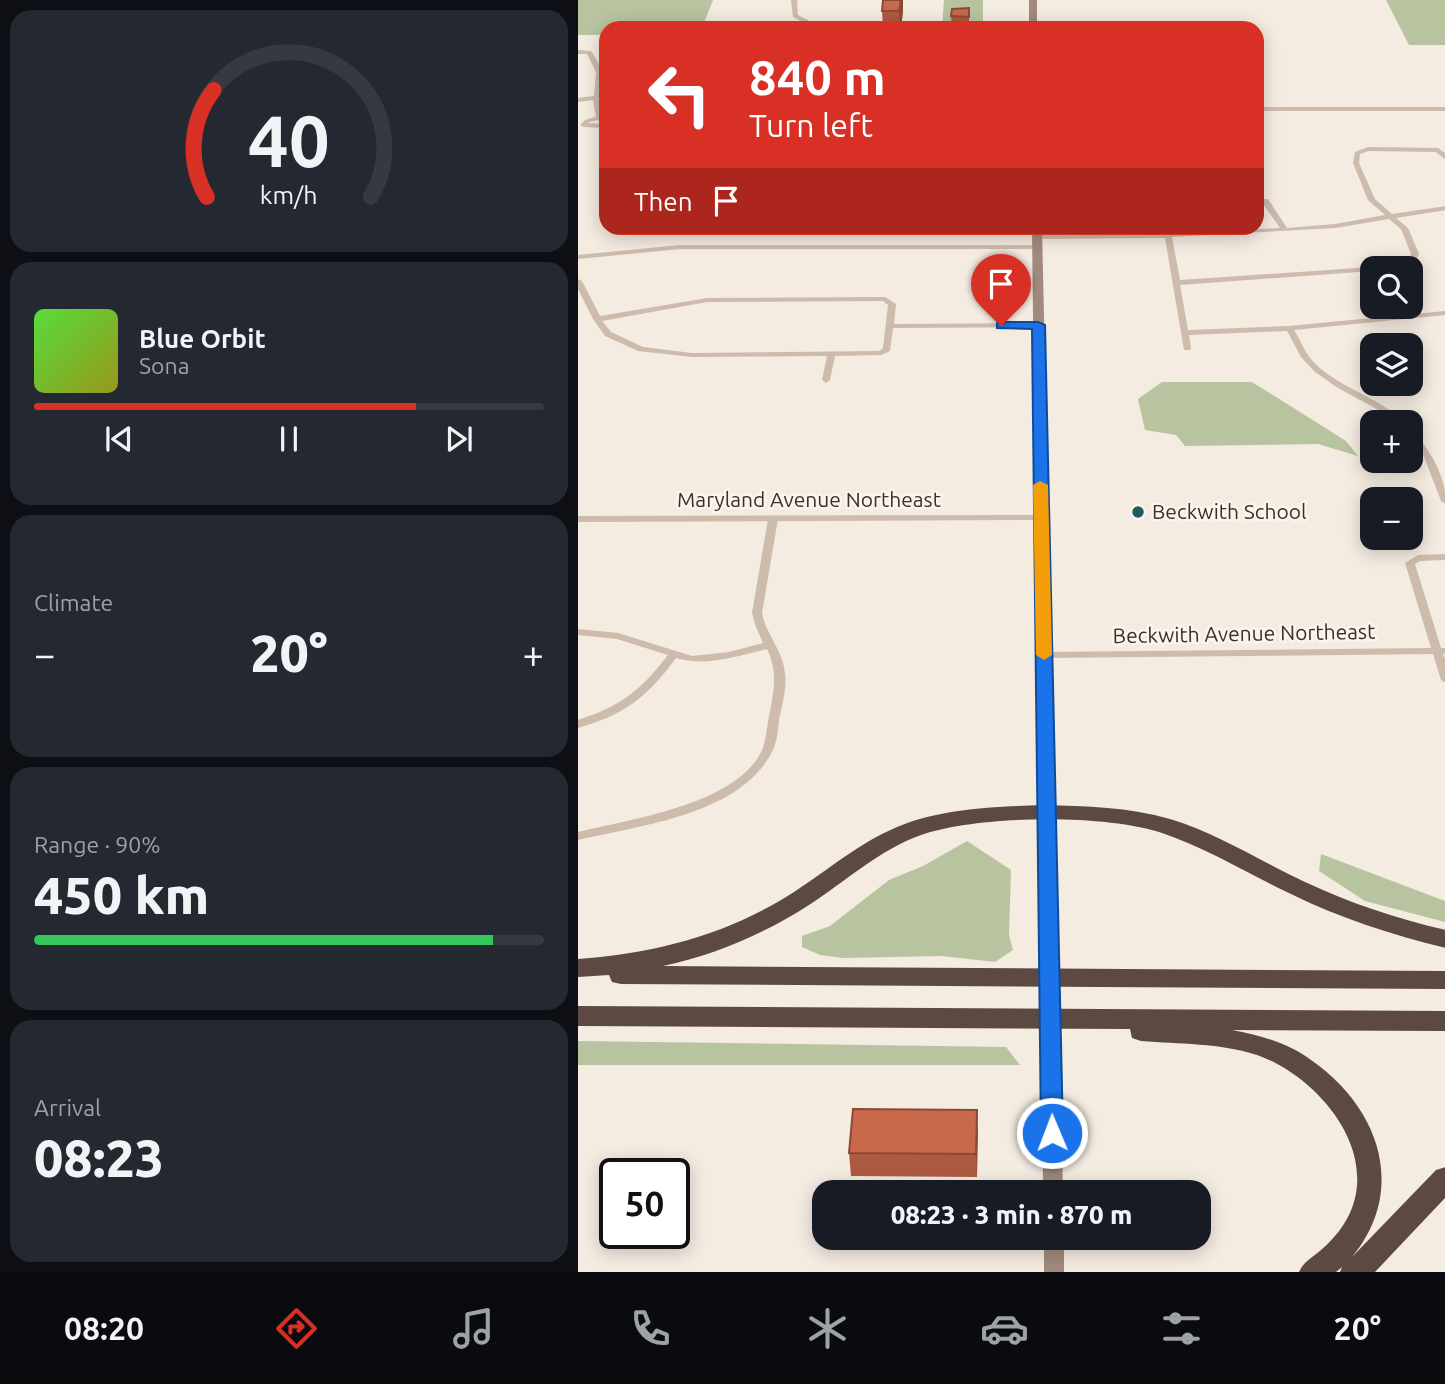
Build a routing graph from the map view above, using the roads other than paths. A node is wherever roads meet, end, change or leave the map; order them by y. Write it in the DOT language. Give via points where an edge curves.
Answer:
graph roads {
  1 [pos="800,0"];
  2 [pos="1033,0"];
  3 [pos="794,3"];
  4 [pos="804,21"];
  5 [pos="1034,21"];
  6 [pos="578,52"];
  7 [pos="594,99"];
  8 [pos="578,100"];
  9 [pos="1264,109"];
  10 [pos="1445,109"];
  11 [pos="599,115"];
  12 [pos="599,118"];
  13 [pos="599,126"];
  14 [pos="1445,158"];
  15 [pos="1265,201"];
  16 [pos="1445,208"];
  17 [pos="1391,217"];
  18 [pos="1283,229"];
  19 [pos="1264,230"];
  20 [pos="1198,235"];
  21 [pos="1037,237"];
  22 [pos="1169,237"];
  23 [pos="1415,256"];
  24 [pos="578,257"];
  25 [pos="1360,270"];
  26 [pos="578,281"];
  27 [pos="1177,283"];
  28 [pos="1445,314"];
  29 [pos="597,319"];
  30 [pos="1038,325"];
  31 [pos="890,326"];
  32 [pos="1289,328"];
  33 [pos="1185,333"];
  34 [pos="1187,348"];
  35 [pos="831,355"];
  36 [pos="826,380"];
  37 [pos="1385,410"];
  38 [pos="1423,449"];
  39 [pos="1445,501"];
  40 [pos="1041,518"];
  41 [pos="578,519"];
  42 [pos="773,519"];
  43 [pos="1445,557"];
  44 [pos="578,632"];
  45 [pos="768,645"];
  46 [pos="1441,651"];
  47 [pos="673,655"];
  48 [pos="1044,655"];
  49 [pos="1445,680"];
  50 [pos="578,724"];
  51 [pos="1046,814"];
  52 [pos="578,836"];
  53 [pos="1445,939"];
  54 [pos="578,968"];
  55 [pos="578,975"];
  56 [pos="1445,980"];
  57 [pos="578,1016"];
  58 [pos="958,1019"];
  59 [pos="1445,1021"];
  60 [pos="1445,1178"];
  61 [pos="1053,1180"];
  62 [pos="1054,1250"];
  63 [pos="1054,1272"];
  64 [pos="1313,1272"];
  65 [pos="1354,1272"];
  1 -- 3 [label="street"];
  2 -- 5 [label="main road"];
  3 -- 4 [label="street" via="797,18"];
  6 -- 7 [label="street" via="589,52 596,63"];
  7 -- 8 [label="street"];
  7 -- 11 [label="street"];
  9 -- 10 [label="street"];
  12 -- 13 [label="street" via="583,125"];
  14 -- 17 [label="street" via="1438,150 1358,152 1356,163 1367,191"];
  15 -- 18 [label="street"];
  16 -- 17 [label="street"];
  17 -- 18 [label="street"];
  17 -- 23 [label="street" via="1404,228"];
  18 -- 19 [label="street"];
  20 -- 22 [label="street"];
  21 -- 22 [label="street"];
  21 -- 24 [label="street" via="680,247"];
  21 -- 30 [label="main road"];
  22 -- 27 [label="street"];
  25 -- 27 [label="street"];
  26 -- 29 [label="street"];
  27 -- 33 [label="street"];
  28 -- 32 [label="street"];
  29 -- 31 [label="street" via="707,300 885,299 892,304"];
  29 -- 35 [label="street" via="615,339 662,353"];
  30 -- 31 [label="street"];
  30 -- 40 [label="main road"];
  31 -- 35 [label="street" via="887,349 881,354"];
  32 -- 33 [label="street"];
  32 -- 37 [label="street" via="1314,368"];
  33 -- 34 [label="street"];
  35 -- 36 [label="street"];
  38 -- 39 [label="street"];
  40 -- 42 [label="street, Maryland Avenue Northeast"];
  40 -- 48 [label="main road"];
  41 -- 42 [label="street, Maryland Avenue Northeast"];
  42 -- 45 [label="street" via="756,613"];
  43 -- 46 [label="street" via="1412,560 1410,568"];
  44 -- 47 [label="street" via="618,636"];
  45 -- 47 [label="street" via="710,659"];
  45 -- 52 [label="street" via="780,678 768,750 756,769 717,799"];
  46 -- 48 [label="street, Beckwith Avenue Northeast"];
  46 -- 49 [label="street"];
  47 -- 50 [label="street" via="631,703"];
  48 -- 51 [label="main road"];
  51 -- 53 [label="highway" via="1127,817 1163,825 1329,902"];
  51 -- 54 [label="highway" via="920,827 761,923 718,943 662,959"];
  51 -- 61 [label="main road, bridge"];
  55 -- 56 [label="highway"];
  57 -- 58 [label="highway"];
  58 -- 59 [label="highway"];
  58 -- 64 [label="highway" via="1219,1037 1262,1046 1301,1065 1348,1111 1364,1145 1370,1176 1366,1206 1357,1227 1336,1255"];
  60 -- 65 [label="highway"];
  62 -- 63 [label="main road"];
}
